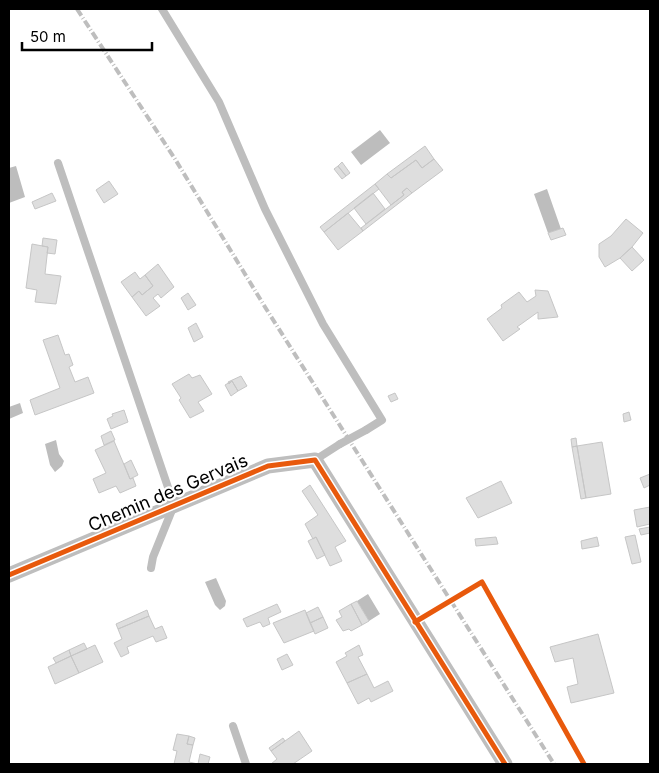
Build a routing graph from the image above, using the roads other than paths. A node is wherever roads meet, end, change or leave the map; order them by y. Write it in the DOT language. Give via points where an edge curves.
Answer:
graph roads {
  1 [pos="162,9"];
  2 [pos="58,163"];
  3 [pos="315,460"];
  4 [pos="174,505"];
  5 [pos="151,568"];
  6 [pos="9,575"];
  7 [pos="233,726"];
  8 [pos="246,764"];
  9 [pos="504,764"];
  1 -- 3 [label="lane, bridge" via="219,102 265,209 322,324 382,420"];
  2 -- 4 [label="lane"];
  3 -- 4 [label="street, Chemin des Gervais" via="268,466"];
  3 -- 9 [label="street"];
  4 -- 5 [label="lane"];
  4 -- 6 [label="street, Chemin des Gervais"];
  7 -- 8 [label="lane"];
}
